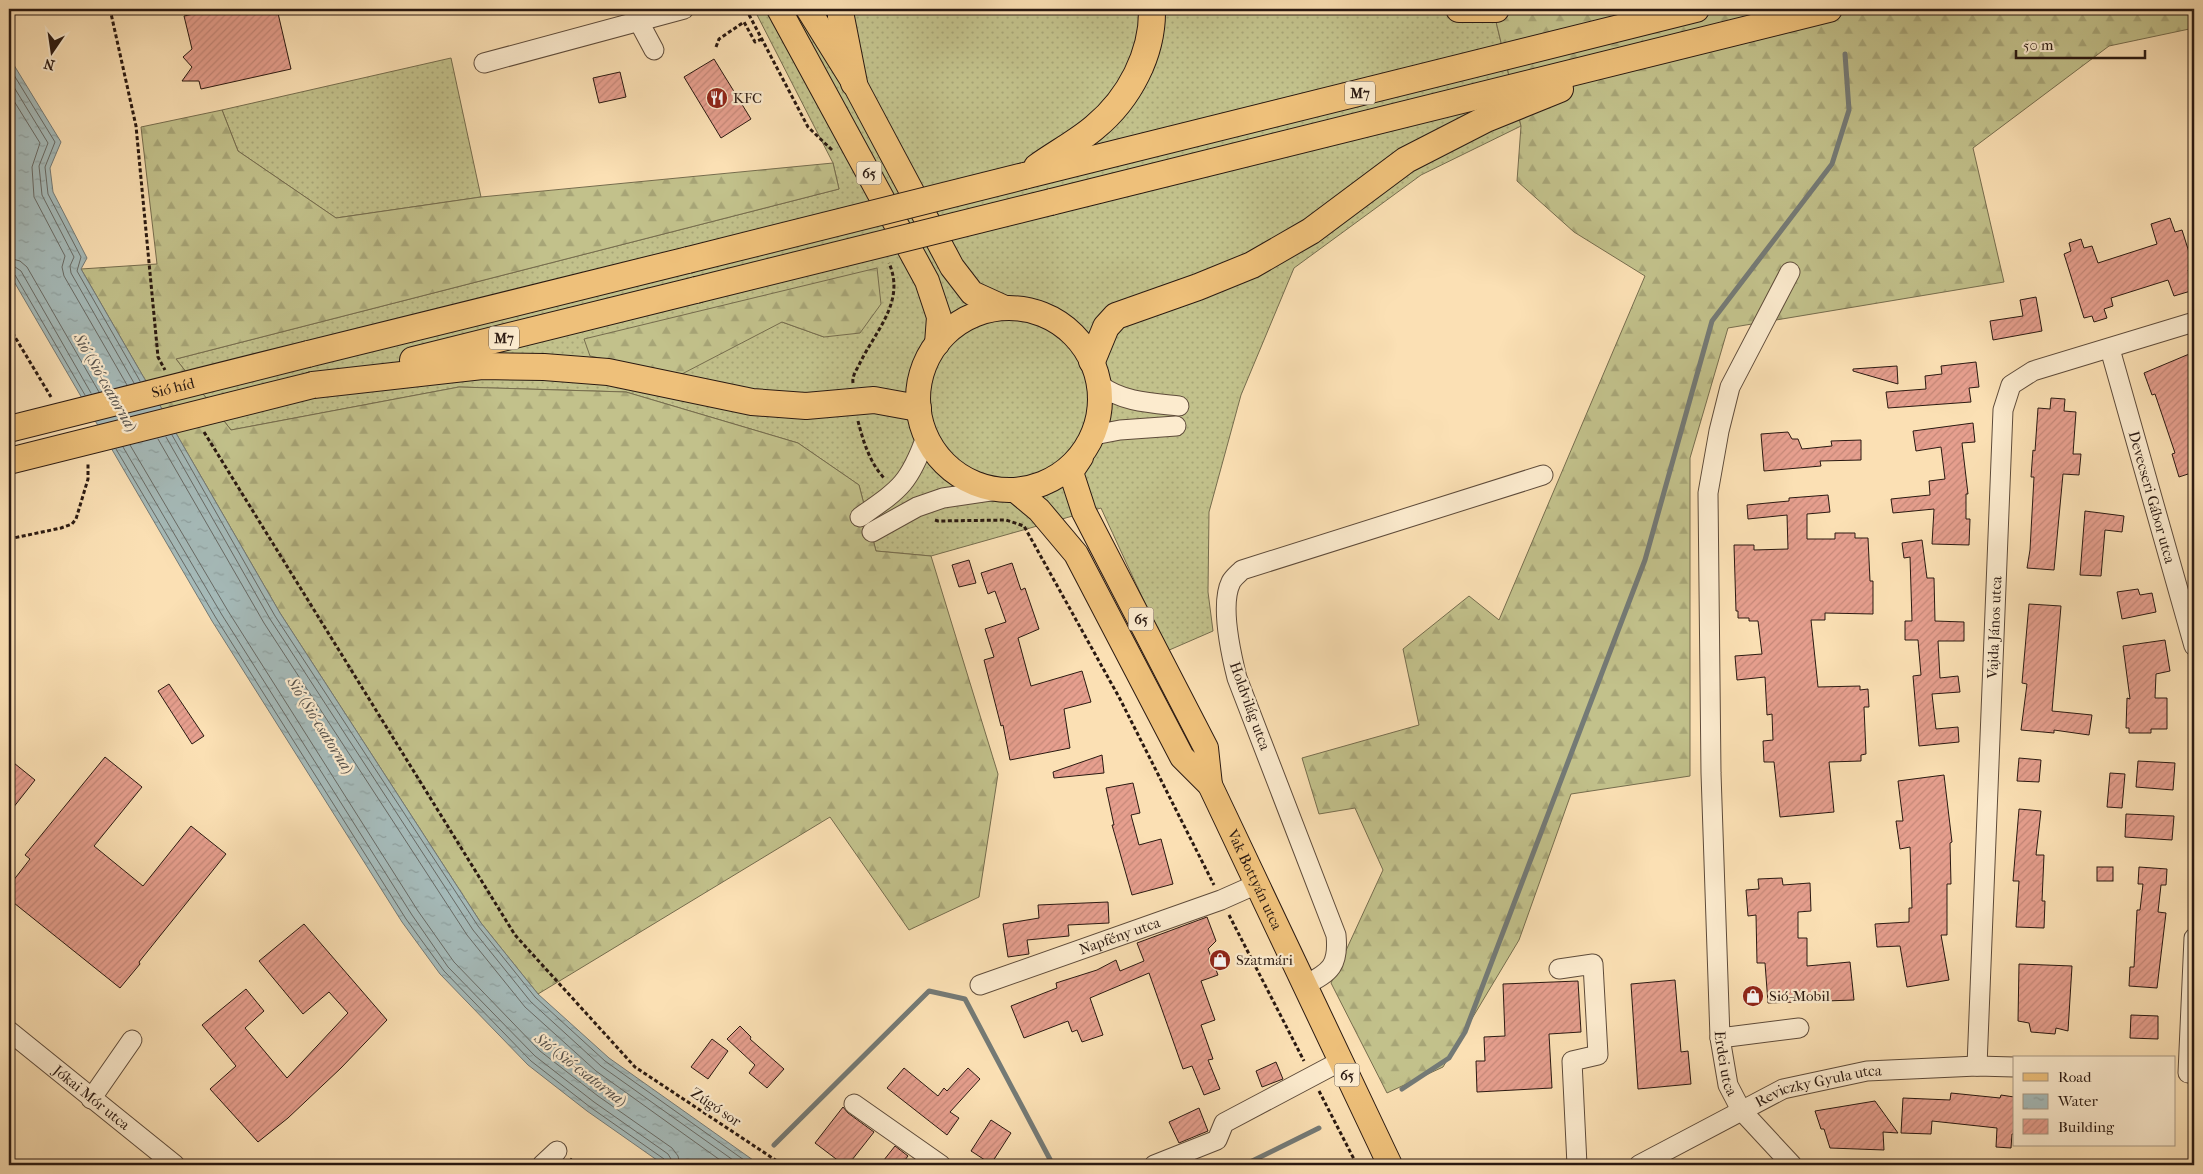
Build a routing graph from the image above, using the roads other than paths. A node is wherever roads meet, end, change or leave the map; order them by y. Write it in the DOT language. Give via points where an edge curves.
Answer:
graph roads {
  1 [pos="684,9"];
  2 [pos="779,9"];
  3 [pos="808,9"];
  4 [pos="841,9"];
  5 [pos="1152,9"];
  6 [pos="1459,9"];
  7 [pos="1496,9"];
  8 [pos="1696,9"];
  9 [pos="1829,9"];
  10 [pos="639,22"];
  11 [pos="654,50"];
  12 [pos="1646,54"];
  13 [pos="484,63"];
  14 [pos="854,83"];
  15 [pos="1024,176"];
  16 [pos="1790,272"];
  17 [pos="1004,308"];
  18 [pos="2194,322"];
  19 [pos="937,344"];
  20 [pos="2110,349"];
  21 [pos="1096,373"];
  22 [pos="313,385"];
  23 [pos="1178,406"];
  24 [pos="918,408"];
  25 [pos="1176,426"];
  26 [pos="9,429"];
  27 [pos="1094,435"];
  28 [pos="926,438"];
  29 [pos="1080,457"];
  30 [pos="9,461"];
  31 [pos="1543,475"];
  32 [pos="1006,490"];
  33 [pos="860,517"];
  34 [pos="872,532"];
  35 [pos="2194,646"];
  36 [pos="1210,785"];
  37 [pos="1257,884"];
  38 [pos="2194,938"];
  39 [pos="1559,969"];
  40 [pos="1305,985"];
  41 [pos="980,986"];
  42 [pos="1800,1028"];
  43 [pos="9,1031"];
  44 [pos="1720,1038"];
  45 [pos="132,1040"];
  46 [pos="1341,1060"];
  47 [pos="1977,1066"];
  48 [pos="2013,1067"];
  49 [pos="2185,1073"];
  50 [pos="91,1099"];
  51 [pos="854,1104"];
  52 [pos="1741,1110"];
  53 [pos="557,1151"];
  54 [pos="175,1165"];
  55 [pos="542,1165"];
  56 [pos="941,1165"];
  57 [pos="1154,1165"];
  58 [pos="1390,1165"];
  59 [pos="1577,1165"];
  60 [pos="1639,1165"];
  61 [pos="1792,1165"];
  1 -- 10 [label="street"];
  2 -- 19 [label="main road, 65" via="927,281 939,317"];
  3 -- 14 [label="main road, 65"];
  4 -- 14 [label="highway"];
  5 -- 15 [label="highway" via="1149,41 1140,66 1114,109 1094,128"];
  6 -- 7 [label="highway"];
  8 -- 15 [label="highway, M7"];
  9 -- 12 [label="highway, M7"];
  10 -- 11 [label="street"];
  10 -- 13 [label="street"];
  12 -- 21 [label="highway" via="1486,119 1406,160 1311,231 1252,265 1116,316 1106,327"];
  12 -- 22 [label="highway, M7, bridge"];
  14 -- 17 [label="main road, 65" via="952,267 972,293"];
  15 -- 26 [label="highway, Sió híd / M7, bridge"];
  16 -- 44 [label="street, Erdei utca" via="1730,387 1708,493 1711,773"];
  17 -- 19 [label="main road, 65" via="960,322"];
  17 -- 21 [label="main road, 65" via="1032,311 1057,321 1077,338"];
  18 -- 20 [label="street, Vajda János utca"];
  19 -- 24 [label="main road, 65" via="925,364 919,385"];
  20 -- 35 [label="street, Devecseri Gábor utca"];
  20 -- 47 [label="street, Vajda János utca" via="2033,372 2011,385 2003,410"];
  21 -- 23 [label="street" via="1112,394"];
  21 -- 27 [label="main road, 65" via="1100,410"];
  22 -- 24 [label="highway" via="482,366 544,368 608,372 752,402 806,406 874,400"];
  22 -- 30 [label="highway, M7, bridge"];
  24 -- 28 [label="main road, 65"];
  25 -- 27 [label="street"];
  27 -- 29 [label="main road, 65"];
  28 -- 32 [label="main road, 65" via="944,463 968,481"];
  28 -- 33 [label="street" via="907,480"];
  29 -- 32 [label="main road, 65" via="1062,474 1040,486"];
  29 -- 36 [label="main road, Vak Bottyán utca / 65" via="1071,472 1084,512 1206,748"];
  31 -- 40 [label="street, Holdvilág utca" via="1242,570 1232,580 1228,594 1229,645 1237,678 1336,935 1338,952 1332,967 1324,976"];
  32 -- 34 [label="street" via="943,498 917,507"];
  32 -- 36 [label="main road, Vak Bottyán utca / 65" via="1039,510 1076,554 1182,757"];
  36 -- 37 [label="main road, Vak Bottyán utca / 65"];
  37 -- 40 [label="main road, Vak Bottyán utca / 65"];
  37 -- 41 [label="street, Napfény utca" via="1221,900"];
  38 -- 49 [label="street"];
  39 -- 59 [label="street" via="1592,964 1598,1056 1572,1061"];
  40 -- 46 [label="main road, Vak Bottyán utca / 65"];
  42 -- 44 [label="street"];
  43 -- 50 [label="street, Jókai Mór utca"];
  44 -- 52 [label="street, Erdei utca" via="1728,1086"];
  45 -- 50 [label="street"];
  46 -- 57 [label="street" via="1224,1123 1217,1140"];
  46 -- 58 [label="main road, Vak Bottyán utca / 65"];
  47 -- 48 [label="street, Reviczky Gyula utca"];
  47 -- 52 [label="street, Reviczky Gyula utca" via="1868,1071 1783,1089"];
  50 -- 54 [label="street, Jókai Mór utca"];
  51 -- 56 [label="street"];
  52 -- 60 [label="street, Reviczky Gyula utca"];
  52 -- 61 [label="street, Erdei utca"];
  53 -- 55 [label="street"];
}
